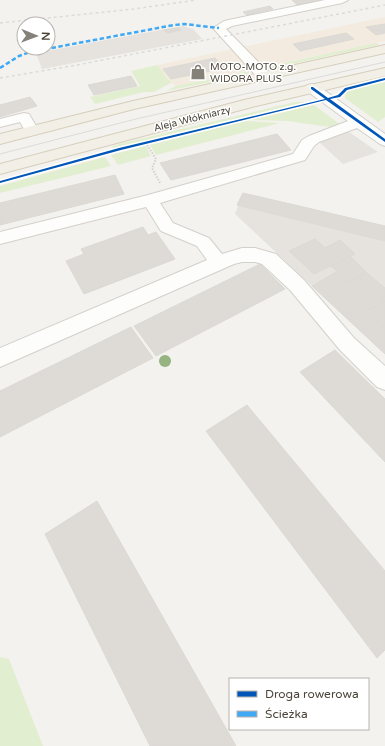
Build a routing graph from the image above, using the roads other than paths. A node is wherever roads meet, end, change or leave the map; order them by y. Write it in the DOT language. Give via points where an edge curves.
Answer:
graph roads {
  1 [pos="342,0"];
  2 [pos="385,49"];
  3 [pos="385,72"];
  4 [pos="264,76"];
  5 [pos="312,88"];
  6 [pos="0,123"];
  7 [pos="385,123"];
  8 [pos="365,127"];
  9 [pos="32,131"];
  10 [pos="0,139"];
  11 [pos="385,141"];
  12 [pos="0,168"];
  13 [pos="156,194"];
  14 [pos="0,238"];
  15 [pos="219,263"];
  16 [pos="0,358"];
  17 [pos="385,380"];
  1 -- 4 [label="street" via="228,23 219,28"];
  2 -- 4 [label="main road"];
  3 -- 5 [label="main road, Aleja Włókniarzy"];
  4 -- 9 [label="main road" via="133,105"];
  5 -- 8 [label="street"];
  5 -- 12 [label="main road, Aleja Włókniarzy"];
  6 -- 9 [label="street" via="24,118"];
  7 -- 8 [label="street"];
  8 -- 11 [label="street"];
  8 -- 13 [label="street" via="316,138 308,143 299,157"];
  9 -- 10 [label="main road"];
  13 -- 14 [label="street"];
  13 -- 15 [label="street" via="167,227 203,242"];
  15 -- 16 [label="street"];
  15 -- 17 [label="street" via="242,255 269,259 297,285 346,344"];
}
